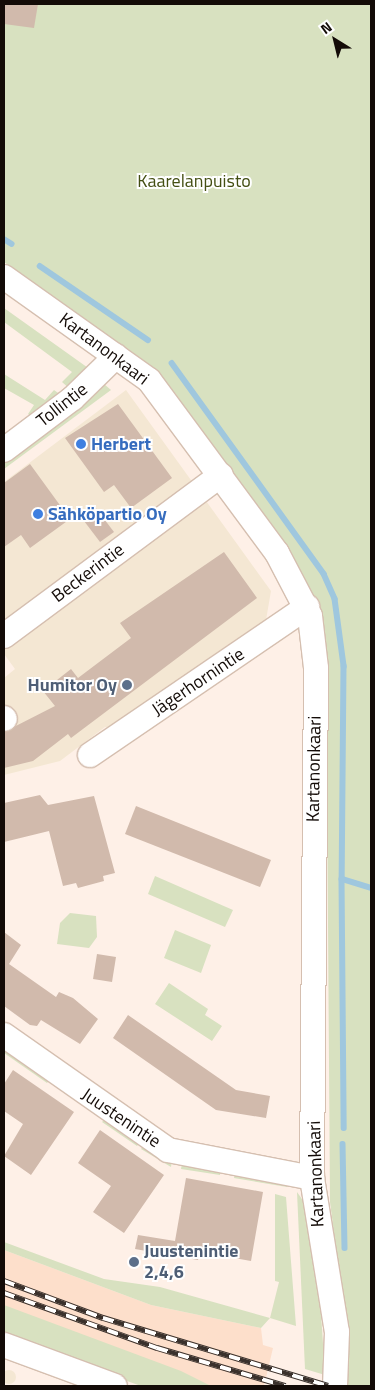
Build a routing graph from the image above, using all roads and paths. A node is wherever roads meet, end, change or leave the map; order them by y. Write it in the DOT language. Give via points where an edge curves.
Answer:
graph roads {
  1 [pos="4,277"];
  2 [pos="116,356"];
  3 [pos="4,450"];
  4 [pos="221,475"];
  5 [pos="307,607"];
  6 [pos="4,636"];
  7 [pos="90,756"];
  8 [pos="4,1035"];
  9 [pos="312,1178"];
  10 [pos="4,1346"];
  11 [pos="116,1386"];
  12 [pos="335,1386"];
  1 -- 2 [label="street, Kartanonkaari"];
  2 -- 3 [label="street, Tollintie" via="73,398"];
  2 -- 4 [label="street, Kartanonkaari" via="149,380"];
  4 -- 5 [label="street, Kartanonkaari" via="277,553"];
  4 -- 6 [label="street, Beckerintie"];
  5 -- 7 [label="street, Jägerhornintie"];
  5 -- 9 [label="street, Kartanonkaari" via="316,668"];
  8 -- 9 [label="street, Juustenintie" via="168,1150"];
  9 -- 12 [label="street, Kartanonkaari" via="337,1332"];
  10 -- 11 [label="street"];
}
